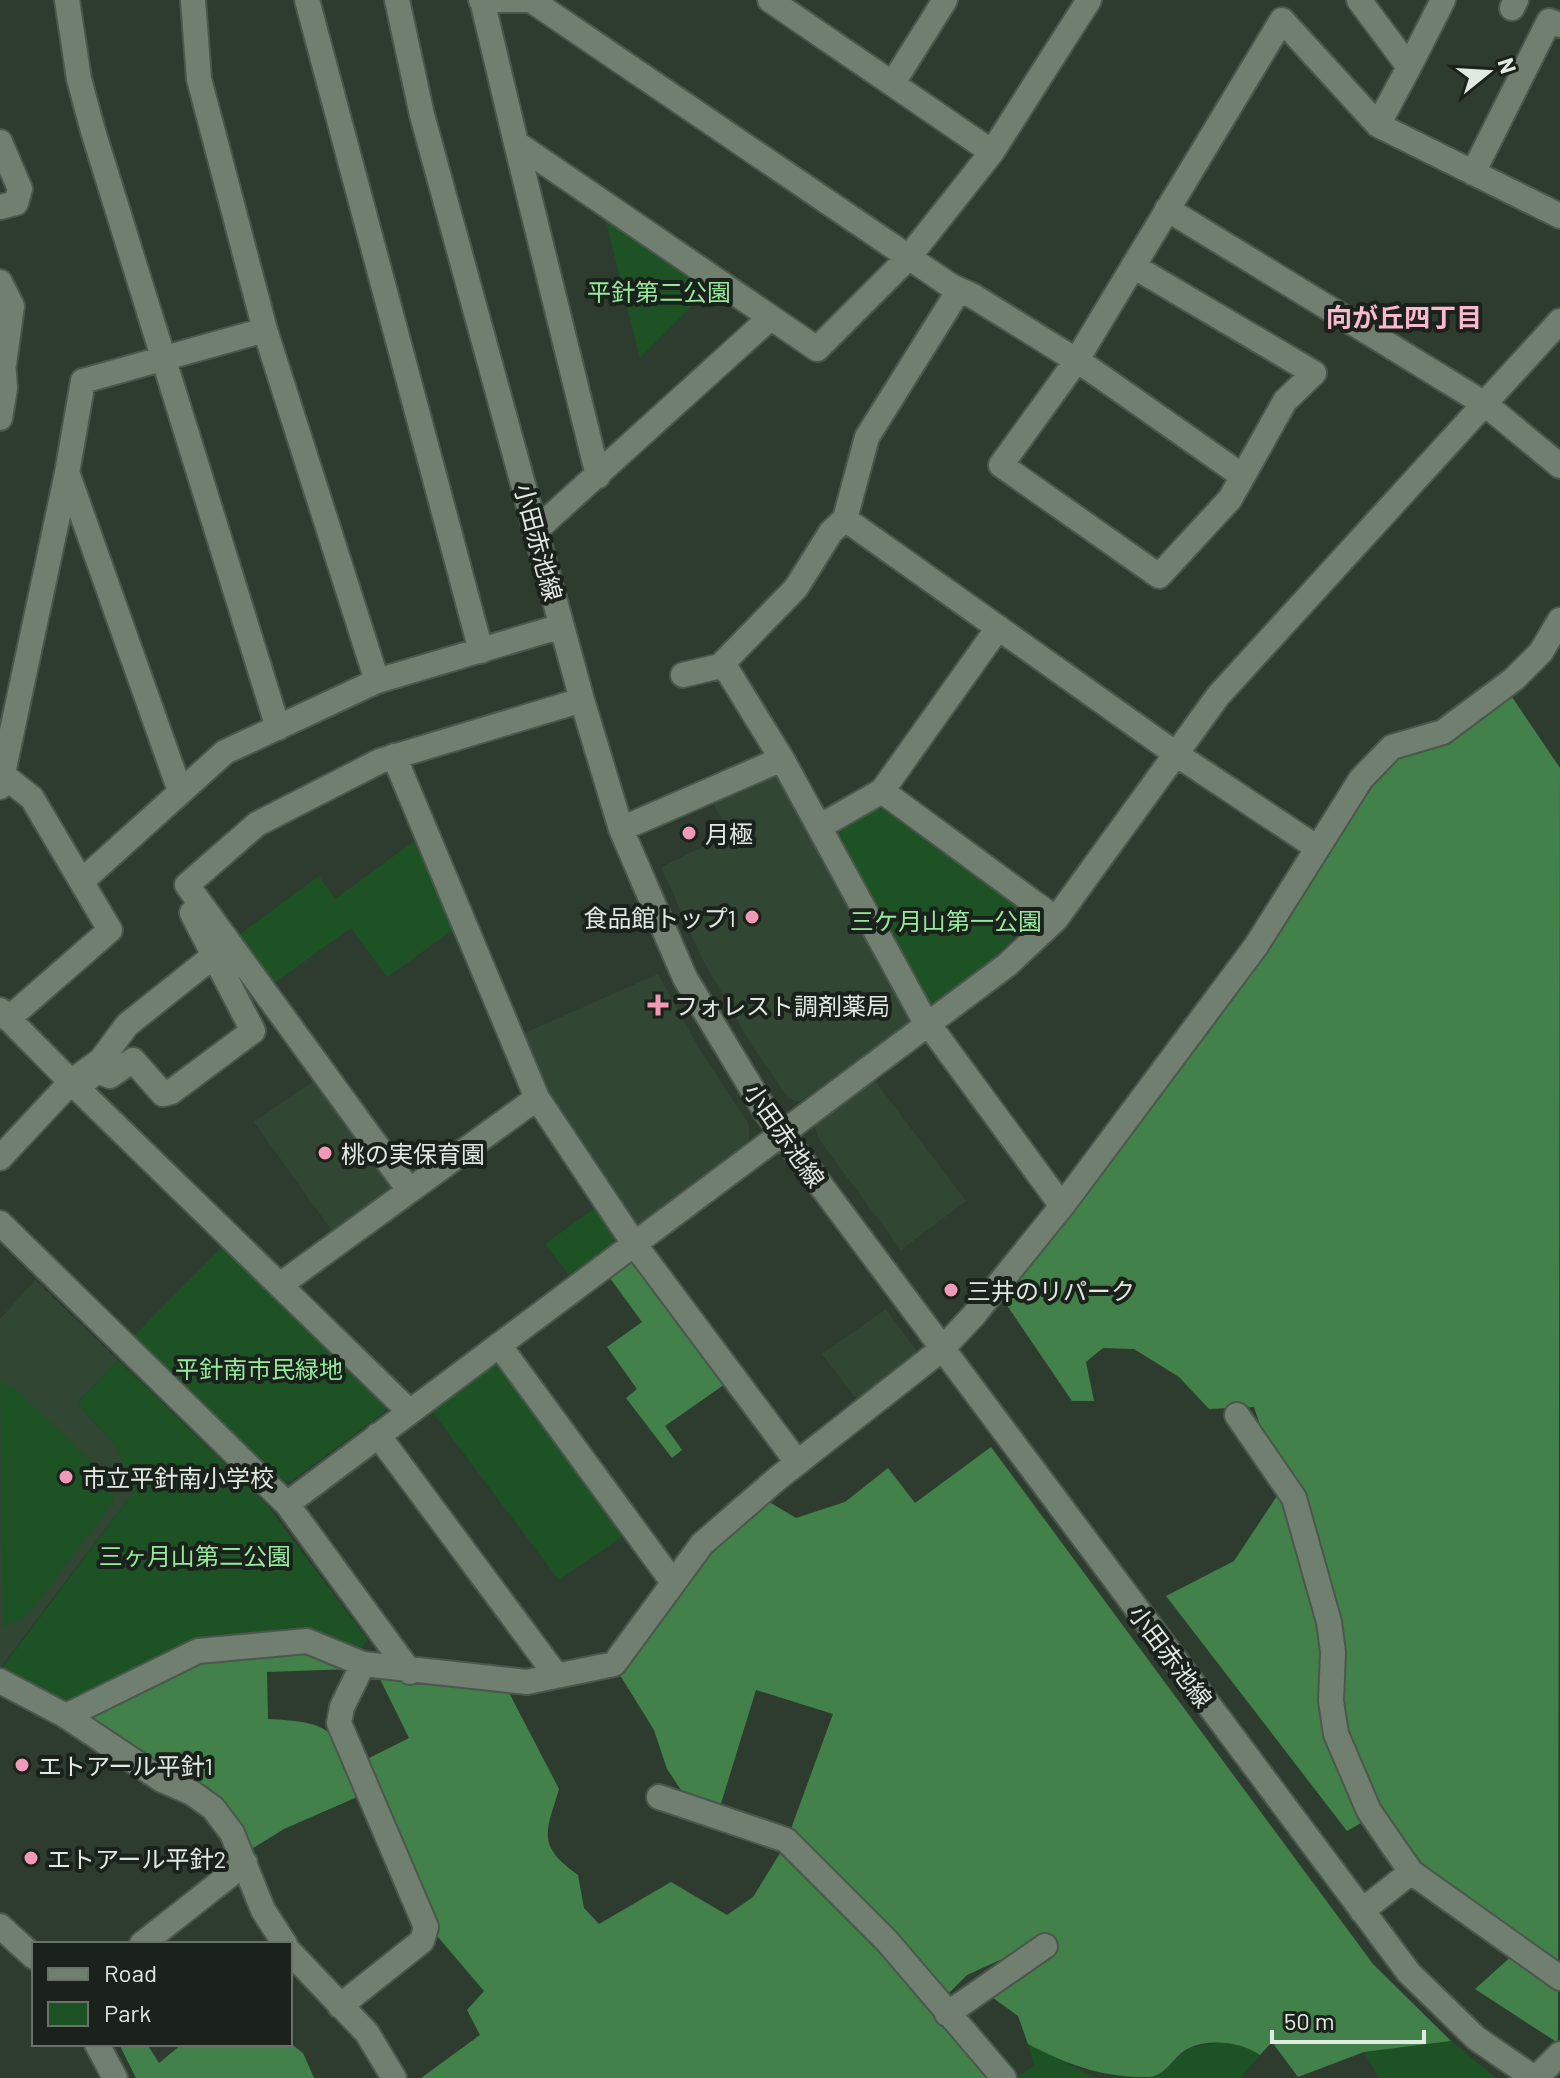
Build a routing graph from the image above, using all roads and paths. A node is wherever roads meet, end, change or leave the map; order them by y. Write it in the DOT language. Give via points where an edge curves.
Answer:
graph roads {
  1 [pos="67,0"];
  2 [pos="193,0"];
  3 [pos="307,0"];
  4 [pos="397,0"];
  5 [pos="481,0"];
  6 [pos="528,0"];
  7 [pos="770,0"];
  8 [pos="945,0"];
  9 [pos="1089,0"];
  10 [pos="1359,0"];
  11 [pos="1443,0"];
  12 [pos="807,10"];
  13 [pos="1560,25"];
  14 [pos="1409,67"];
  15 [pos="893,83"];
  16 [pos="1378,125"];
  17 [pos="0,142"];
  18 [pos="516,143"];
  19 [pos="992,152"];
  20 [pos="1473,173"];
  21 [pos="0,207"];
  22 [pos="1167,209"];
  23 [pos="1560,216"];
  24 [pos="908,258"];
  25 [pos="1133,266"];
  26 [pos="0,282"];
  27 [pos="959,290"];
  28 [pos="770,318"];
  29 [pos="1560,321"];
  30 [pos="265,330"];
  31 [pos="0,339"];
  32 [pos="163,359"];
  33 [pos="1077,360"];
  34 [pos="4,364"];
  35 [pos="1485,404"];
  36 [pos="1,406"];
  37 [pos="1560,466"];
  38 [pos="67,473"];
  39 [pos="1241,475"];
  40 [pos="598,476"];
  41 [pos="845,519"];
  42 [pos="535,531"];
  43 [pos="1560,620"];
  44 [pos="562,626"];
  45 [pos="998,628"];
  46 [pos="481,651"];
  47 [pos="720,666"];
  48 [pos="683,675"];
  49 [pos="377,681"];
  50 [pos="582,700"];
  51 [pos="278,728"];
  52 [pos="1176,754"];
  53 [pos="394,756"];
  54 [pos="782,759"];
  55 [pos="1,781"];
  56 [pos="180,791"];
  57 [pos="882,791"];
  58 [pos="819,827"];
  59 [pos="621,829"];
  60 [pos="1316,847"];
  61 [pos="82,881"];
  62 [pos="187,885"];
  63 [pos="1056,919"];
  64 [pos="220,952"];
  65 [pos="4,1015"];
  66 [pos="928,1025"];
  67 [pos="75,1086"];
  68 [pos="537,1098"];
  69 [pos="783,1135"];
  70 [pos="0,1158"];
  71 [pos="409,1190"];
  72 [pos="1062,1206"];
  73 [pos="0,1223"];
  74 [pos="635,1245"];
  75 [pos="280,1285"];
  76 [pos="499,1345"];
  77 [pos="942,1349"];
  78 [pos="410,1412"];
  79 [pos="1237,1415"];
  80 [pos="378,1435"];
  81 [pos="797,1462"];
  82 [pos="287,1504"];
  83 [pos="672,1581"];
  84 [pos="363,1664"];
  85 [pos="410,1672"];
  86 [pos="556,1675"];
  87 [pos="0,1681"];
  88 [pos="66,1716"];
  89 [pos="659,1797"];
  90 [pos="245,1863"];
  91 [pos="1411,1872"];
  92 [pos="1362,1911"];
  93 [pos="0,1926"];
  94 [pos="145,1942"];
  95 [pos="284,1942"];
  96 [pos="1045,1946"];
  97 [pos="292,1954"];
  98 [pos="32,1955"];
  99 [pos="1560,1978"];
  100 [pos="340,2006"];
  101 [pos="947,2014"];
  102 [pos="98,2046"];
  103 [pos="1560,2054"];
  104 [pos="115,2078"];
  105 [pos="394,2078"];
  106 [pos="1004,2078"];
  107 [pos="1535,2078"];
  1 -- 32 [label="street" via="79,79"];
  2 -- 30 [label="street" via="199,79"];
  3 -- 46 [label="street"];
  4 -- 42 [label="street, 小田赤池線" via="422,115"];
  5 -- 6 [label="street"];
  5 -- 18 [label="street"];
  6 -- 24 [label="street"];
  7 -- 12 [label="street"];
  8 -- 15 [label="street"];
  9 -- 19 [label="street"];
  10 -- 14 [label="street"];
  11 -- 14 [label="street"];
  12 -- 15 [label="street"];
  13 -- 20 [label="street" via="1549,21"];
  14 -- 16 [label="street"];
  15 -- 19 [label="street"];
  16 -- 20 [label="street"];
  16 -- 22 [label="street" via="1282,20"];
  17 -- 21 [label="street" via="20,189 16,203"];
  18 -- 28 [label="street"];
  18 -- 40 [label="street"];
  19 -- 24 [label="street"];
  20 -- 23 [label="street"];
  22 -- 25 [label="street"];
  22 -- 35 [label="street"];
  24 -- 27 [label="street"];
  24 -- 28 [label="street" via="817,349"];
  25 -- 33 [label="street"];
  25 -- 39 [label="street" via="1314,373 1285,401"];
  26 -- 34 [label="street" via="12,306"];
  27 -- 33 [label="street"];
  27 -- 41 [label="street" via="867,437"];
  28 -- 40 [label="street"];
  29 -- 35 [label="street"];
  30 -- 32 [label="street"];
  30 -- 49 [label="street"];
  31 -- 34 [label="street"];
  32 -- 38 [label="street" via="83,381"];
  32 -- 51 [label="street"];
  33 -- 39 [label="street"];
  33 -- 39 [label="street" via="1001,465 1159,576 1230,499"];
  34 -- 36 [label="street"];
  35 -- 37 [label="street"];
  35 -- 52 [label="street" via="1218,696"];
  38 -- 55 [label="street"];
  38 -- 56 [label="street"];
  40 -- 42 [label="street"];
  41 -- 45 [label="street"];
  41 -- 47 [label="street" via="796,588"];
  42 -- 44 [label="street, 小田赤池線"];
  43 -- 60 [label="street" via="1541,652 1474,711 1443,732 1392,747 1361,779"];
  44 -- 46 [label="street"];
  44 -- 50 [label="street, 小田赤池線"];
  45 -- 52 [label="street"];
  45 -- 57 [label="street"];
  46 -- 49 [label="street"];
  47 -- 48 [label="street"];
  47 -- 54 [label="street"];
  49 -- 51 [label="street"];
  50 -- 53 [label="street"];
  50 -- 59 [label="street, 小田赤池線"];
  51 -- 56 [label="street" via="225,752"];
  52 -- 60 [label="street"];
  52 -- 63 [label="street"];
  53 -- 62 [label="street" via="257,824"];
  53 -- 68 [label="street"];
  54 -- 58 [label="street"];
  54 -- 59 [label="street"];
  55 -- 61 [label="street" via="32,798"];
  56 -- 61 [label="street"];
  57 -- 58 [label="street"];
  57 -- 63 [label="street"];
  58 -- 66 [label="street"];
  59 -- 69 [label="street, 小田赤池線" via="685,978"];
  60 -- 72 [label="street" via="1256,946"];
  61 -- 65 [label="street" via="110,930"];
  62 -- 64 [label="street"];
  62 -- 67 [label="street" via="181,891 253,1031 171,1092 163,1094 133,1060 110,1076 97,1071"];
  63 -- 66 [label="street" via="1007,965"];
  64 -- 67 [label="street" via="127,1025"];
  64 -- 71 [label="street"];
  65 -- 67 [label="street"];
  66 -- 69 [label="street"];
  66 -- 72 [label="street"];
  67 -- 70 [label="street"];
  67 -- 75 [label="street"];
  68 -- 71 [label="street"];
  68 -- 74 [label="street"];
  69 -- 74 [label="street"];
  69 -- 77 [label="street, 小田赤池線"];
  71 -- 75 [label="street"];
  72 -- 77 [label="street"];
  73 -- 82 [label="street"];
  74 -- 76 [label="street"];
  74 -- 81 [label="street"];
  75 -- 78 [label="street"];
  76 -- 78 [label="street"];
  76 -- 83 [label="street"];
  77 -- 81 [label="street"];
  77 -- 92 [label="street, 小田赤池線"];
  78 -- 80 [label="street"];
  79 -- 91 [label="street" via="1294,1498 1329,1622 1336,1734 1369,1811"];
  80 -- 82 [label="street"];
  80 -- 86 [label="street"];
  81 -- 83 [label="street" via="702,1544"];
  82 -- 85 [label="street"];
  83 -- 86 [label="street" via="614,1664"];
  84 -- 85 [label="street"];
  84 -- 88 [label="street" via="307,1641 198,1651"];
  84 -- 100 [label="street" via="339,1723 426,1927 422,1941"];
  85 -- 86 [label="street" via="527,1682"];
  87 -- 88 [label="street"];
  88 -- 90 [label="street" via="213,1808"];
  89 -- 101 [label="street" via="786,1840 887,1941"];
  90 -- 94 [label="street"];
  90 -- 95 [label="street" via="263,1910"];
  91 -- 92 [label="street"];
  91 -- 99 [label="street"];
  92 -- 107 [label="street, 小田赤池線" via="1409,1973 1476,2038"];
  93 -- 98 [label="street"];
  96 -- 101 [label="street"];
  97 -- 100 [label="street"];
  100 -- 105 [label="street" via="372,2040"];
  101 -- 106 [label="street"];
  102 -- 104 [label="street"];
  103 -- 107 [label="street"];
}
